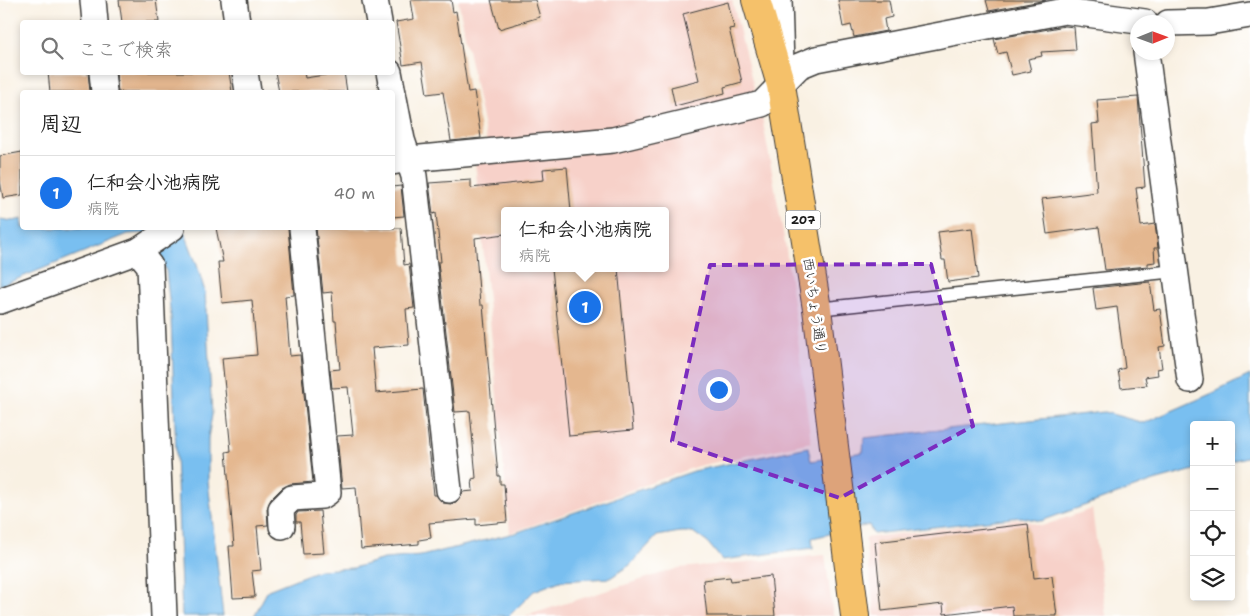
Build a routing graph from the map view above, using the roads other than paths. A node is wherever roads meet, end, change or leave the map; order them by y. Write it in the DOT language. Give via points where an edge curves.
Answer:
graph roads {
  1 [pos="92,0"];
  2 [pos="234,0"];
  3 [pos="375,0"];
  4 [pos="756,0"];
  5 [pos="779,0"];
  6 [pos="1065,6"];
  7 [pos="1208,11"];
  8 [pos="1250,15"];
  9 [pos="1130,19"];
  10 [pos="95,20"];
  11 [pos="237,20"];
  12 [pos="379,20"];
  13 [pos="1175,21"];
  14 [pos="1147,60"];
  15 [pos="102,75"];
  16 [pos="245,75"];
  17 [pos="390,75"];
  18 [pos="781,84"];
  19 [pos="104,90"];
  20 [pos="248,90"];
  21 [pos="392,90"];
  22 [pos="395,103"];
  23 [pos="401,160"];
  24 [pos="169,230"];
  25 [pos="302,230"];
  26 [pos="138,251"];
  27 [pos="1175,271"];
  28 [pos="0,301"];
  29 [pos="817,309"];
  30 [pos="1190,380"];
  31 [pos="449,490"];
  32 [pos="282,526"];
  33 [pos="164,616"];
  34 [pos="855,616"];
  1 -- 10 [label="street"];
  2 -- 11 [label="street"];
  3 -- 12 [label="street"];
  4 -- 18 [label="highway, 西いちょう通り / 207"];
  5 -- 18 [label="street"];
  6 -- 9 [label="street"];
  6 -- 18 [label="street" via="816,59 799,66"];
  7 -- 8 [label="street"];
  7 -- 13 [label="street"];
  14 -- 27 [label="street"];
  15 -- 19 [label="street"];
  16 -- 20 [label="street"];
  17 -- 21 [label="street"];
  18 -- 23 [label="street" via="762,104 613,140"];
  18 -- 29 [label="highway, 西いちょう通り / 207"];
  22 -- 23 [label="street" via="402,140"];
  23 -- 31 [label="street" via="414,176"];
  24 -- 26 [label="street"];
  25 -- 32 [label="street" via="328,492 322,496 292,498 281,509"];
  26 -- 28 [label="street"];
  26 -- 33 [label="street" via="150,266"];
  27 -- 29 [label="lane"];
  27 -- 30 [label="street"];
  29 -- 34 [label="highway, 西いちょう通り / 207"];
}
